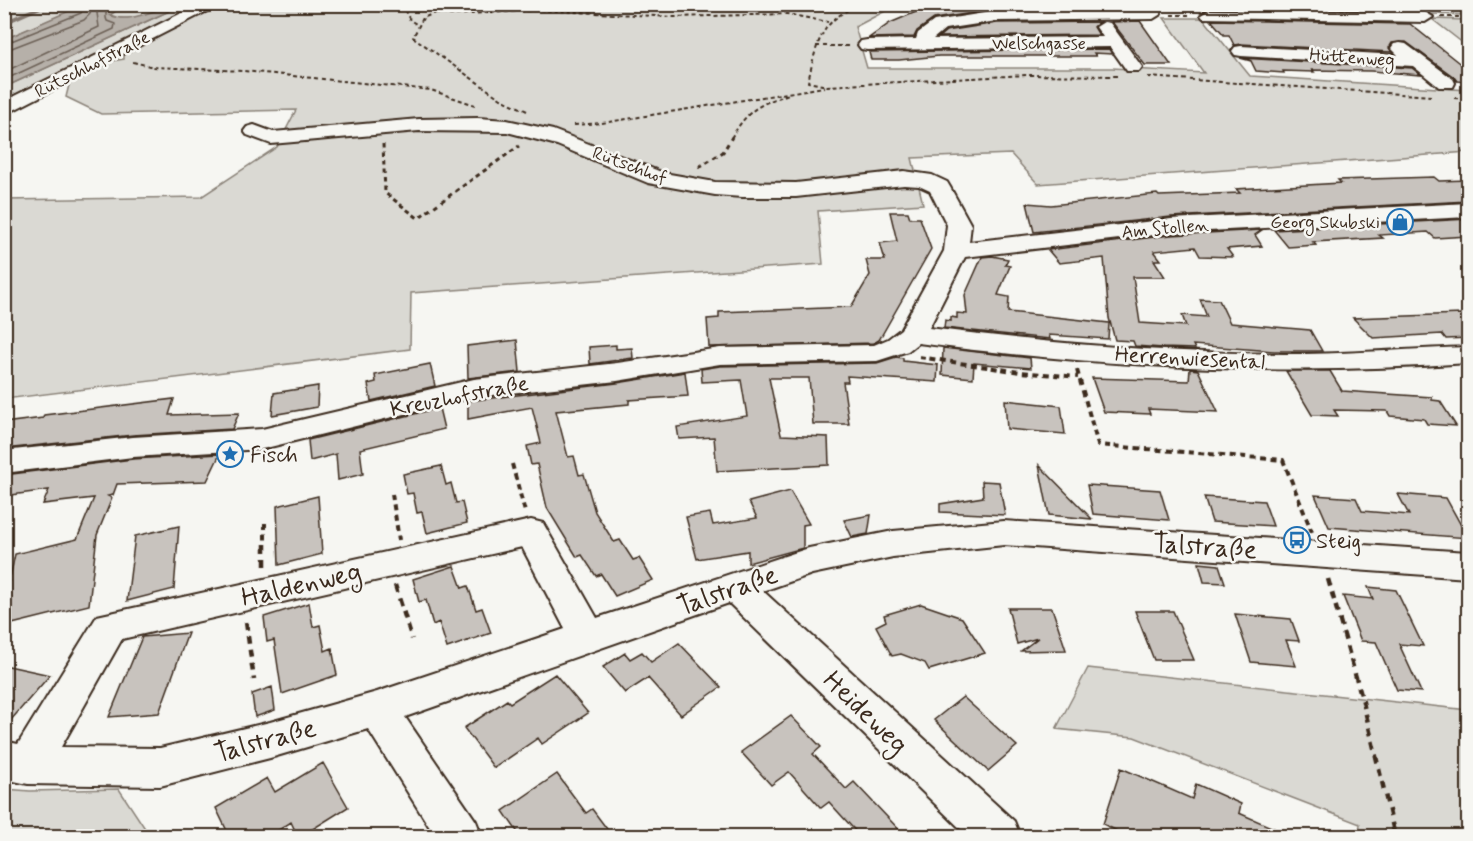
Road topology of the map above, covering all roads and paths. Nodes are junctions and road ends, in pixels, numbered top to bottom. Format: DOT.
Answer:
graph roads {
  1 [pos="213,4"];
  2 [pos="401,4"];
  3 [pos="455,4"];
  4 [pos="861,4"];
  5 [pos="1347,4"];
  6 [pos="1151,9"];
  7 [pos="435,13"];
  8 [pos="1096,14"];
  9 [pos="1209,15"];
  10 [pos="1256,15"];
  11 [pos="1361,16"];
  12 [pos="1425,17"];
  13 [pos="1468,17"];
  14 [pos="829,22"];
  15 [pos="953,22"];
  16 [pos="419,26"];
  17 [pos="1114,42"];
  18 [pos="964,43"];
  19 [pos="925,44"];
  20 [pos="867,45"];
  21 [pos="816,46"];
  22 [pos="1241,51"];
  23 [pos="1289,53"];
  24 [pos="106,57"];
  25 [pos="1416,61"];
  26 [pos="1137,72"];
  27 [pos="1117,76"];
  28 [pos="808,82"];
  29 [pos="827,86"];
  30 [pos="801,90"];
  31 [pos="1445,90"];
  32 [pos="1433,96"];
  33 [pos="1468,99"];
  34 [pos="479,107"];
  35 [pos="4,109"];
  36 [pos="534,122"];
  37 [pos="567,125"];
  38 [pos="385,128"];
  39 [pos="254,131"];
  40 [pos="693,185"];
  41 [pos="1468,210"];
  42 [pos="956,251"];
  43 [pos="912,334"];
  44 [pos="877,353"];
  45 [pos="1468,355"];
  46 [pos="4,462"];
  47 [pos="512,464"];
  48 [pos="392,494"];
  49 [pos="266,523"];
  50 [pos="531,532"];
  51 [pos="395,563"];
  52 [pos="1323,564"];
  53 [pos="1468,565"];
  54 [pos="735,587"];
  55 [pos="254,595"];
  56 [pos="588,637"];
  57 [pos="412,639"];
  58 [pos="254,681"];
  59 [pos="377,709"];
  60 [pos="16,763"];
  61 [pos="460,837"];
  62 [pos="998,837"];
  63 [pos="1395,837"];
  1 -- 24 [label="street, Rütschhofstraße"];
  2 -- 16 [label="path"];
  3 -- 7 [label="path"];
  4 -- 14 [label="path"];
  5 -- 11 [label="street, Hüttenweg"];
  6 -- 8 [label="street, Welschgasse"];
  6 -- 9 [label="path"];
  7 -- 14 [label="path"];
  7 -- 16 [label="path"];
  8 -- 15 [label="street, Welschgasse"];
  8 -- 17 [label="street, Welschgasse"];
  9 -- 10 [label="street, Hüttenweg"];
  10 -- 11 [label="street, Hüttenweg"];
  10 -- 23 [label="street, Hüttenweg"];
  11 -- 12 [label="street, Hüttenweg"];
  11 -- 25 [label="street, Hüttenweg"];
  12 -- 13 [label="path"];
  14 -- 21 [label="path"];
  15 -- 18 [label="street, Welschgasse"];
  15 -- 19 [label="street, Welschgasse"];
  16 -- 36 [label="path"];
  17 -- 18 [label="street, Welschgasse"];
  17 -- 26 [label="street, Welschgasse"];
  18 -- 19 [label="street, Welschgasse"];
  19 -- 20 [label="street, Welschgasse"];
  20 -- 21 [label="path"];
  21 -- 28 [label="path"];
  22 -- 23 [label="street, Hüttenweg"];
  23 -- 25 [label="street, Hüttenweg"];
  24 -- 34 [label="path"];
  24 -- 35 [label="street, Rütschhofstraße"];
  25 -- 31 [label="street, Hüttenweg"];
  26 -- 32 [label="path"];
  27 -- 29 [label="path"];
  28 -- 29 [label="path"];
  28 -- 30 [label="path"];
  29 -- 30 [label="path"];
  30 -- 37 [label="path"];
  30 -- 40 [label="path"];
  31 -- 33 [label="path"];
  36 -- 38 [label="street, Rütschhof"];
  36 -- 38 [label="path"];
  36 -- 40 [label="street, Rütschhof"];
  38 -- 39 [label="street, Rütschhof"];
  40 -- 42 [label="street, Rütschhof"];
  41 -- 42 [label="street, Am Stollen"];
  42 -- 43 [label="street"];
  43 -- 44 [label="street, Kreuzhofstraße"];
  43 -- 45 [label="street, Herrenwiesental"];
  44 -- 46 [label="street, Kreuzhofstraße"];
  44 -- 52 [label="path"];
  47 -- 50 [label="path"];
  48 -- 51 [label="path"];
  49 -- 55 [label="path"];
  50 -- 51 [label="street, Haldenweg"];
  50 -- 56 [label="street"];
  51 -- 55 [label="street, Haldenweg"];
  51 -- 57 [label="path"];
  52 -- 53 [label="street, Talstraße"];
  52 -- 54 [label="street, Talstraße"];
  52 -- 63 [label="path"];
  54 -- 56 [label="street, Talstraße"];
  54 -- 62 [label="street, Heideweg"];
  55 -- 58 [label="path"];
  55 -- 60 [label="street, Haldenweg"];
  56 -- 59 [label="street, Talstraße"];
  59 -- 60 [label="street, Talstraße"];
  59 -- 61 [label="street"];
}
